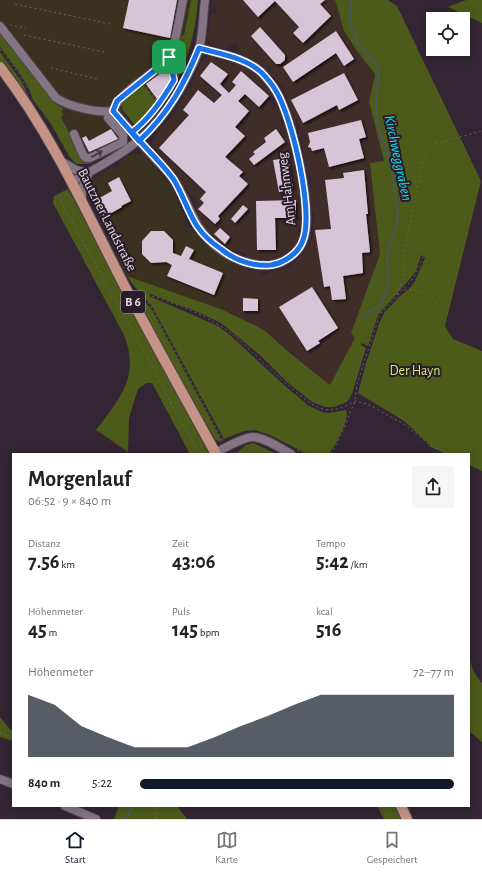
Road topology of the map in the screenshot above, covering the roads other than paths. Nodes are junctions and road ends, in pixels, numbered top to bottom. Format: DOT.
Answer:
graph roads {
  1 [pos="183,0"];
  2 [pos="205,0"];
  3 [pos="0,26"];
  4 [pos="199,48"];
  5 [pos="0,67"];
  6 [pos="110,115"];
  7 [pos="74,134"];
  8 [pos="139,141"];
  9 [pos="60,160"];
  10 [pos="89,173"];
  11 [pos="70,187"];
  12 [pos="82,202"];
  13 [pos="214,453"];
  14 [pos="217,453"];
  15 [pos="289,453"];
  16 [pos="0,779"];
  17 [pos="12,784"];
  18 [pos="67,807"];
  19 [pos="402,807"];
  20 [pos="96,819"];
  21 [pos="408,819"];
  1 -- 6 [label="street"];
  2 -- 4 [label="street"];
  3 -- 6 [label="street"];
  4 -- 8 [label="street"];
  4 -- 8 [label="street, Am Hahnweg"];
  5 -- 9 [label="main road, Bautzner Landstraße / B 6"];
  7 -- 6 [label="street, one-way"];
  6 -- 8 [label="street, Am Hahnweg"];
  8 -- 10 [label="street"];
  9 -- 10 [label="street"];
  9 -- 11 [label="main road, Bautzner Landstraße / B 6"];
  10 -- 11 [label="street"];
  10 -- 12 [label="street"];
  11 -- 12 [label="main road, Bautzner Landstraße / B 6"];
  12 -- 13 [label="main road, Bautzner Landstraße / B 6"];
  14 -- 15 [label="street"];
  16 -- 17 [label="street"];
  18 -- 20 [label="street"];
  19 -- 21 [label="main road"];
}
